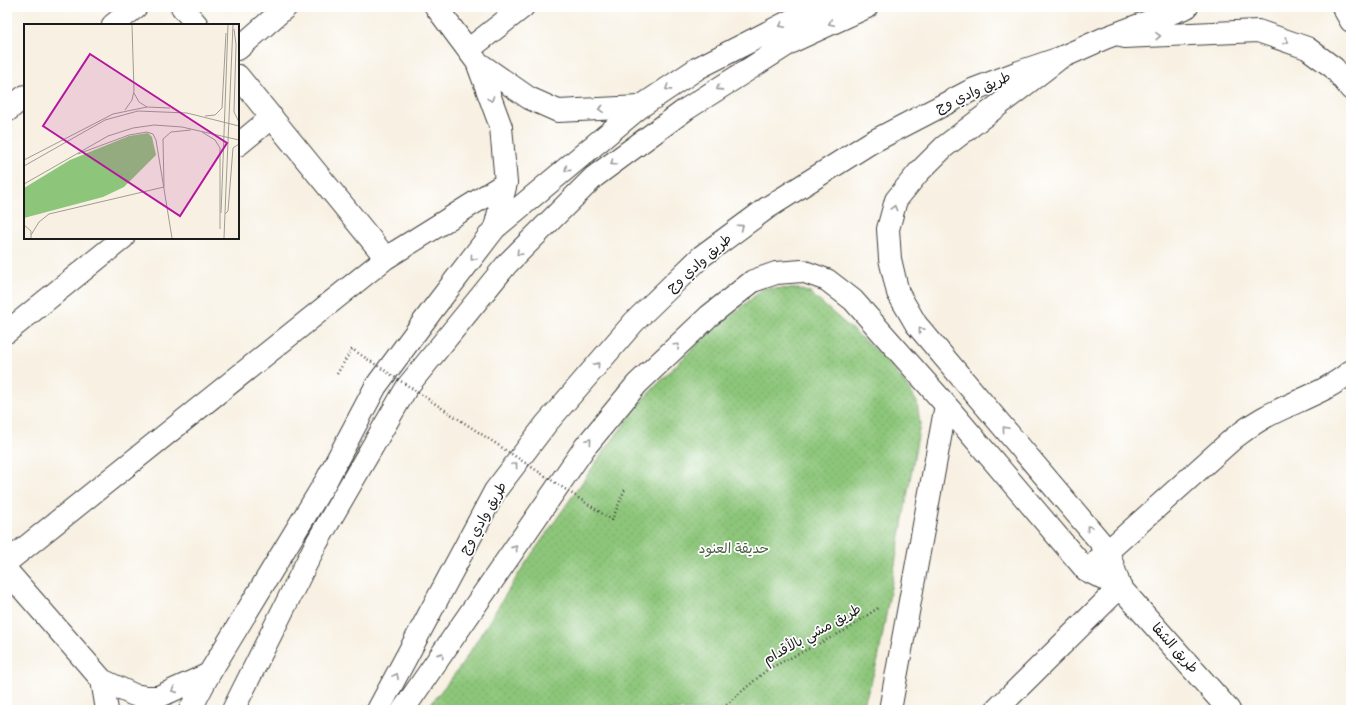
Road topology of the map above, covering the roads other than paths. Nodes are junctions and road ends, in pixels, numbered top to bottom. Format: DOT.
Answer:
graph roads {
  1 [pos="136,7"];
  2 [pos="182,7"];
  3 [pos="286,7"];
  4 [pos="436,7"];
  5 [pos="523,7"];
  6 [pos="831,7"];
  7 [pos="866,7"];
  8 [pos="1187,7"];
  9 [pos="1343,7"];
  10 [pos="1351,22"];
  11 [pos="114,24"];
  12 [pos="196,24"];
  13 [pos="1105,38"];
  14 [pos="239,48"];
  15 [pos="473,56"];
  16 [pos="1060,58"];
  17 [pos="239,77"];
  18 [pos="1351,89"];
  19 [pos="24,97"];
  20 [pos="640,106"];
  21 [pos="7,110"];
  22 [pos="272,117"];
  23 [pos="239,144"];
  24 [pos="506,183"];
  25 [pos="495,228"];
  26 [pos="122,239"];
  27 [pos="386,258"];
  28 [pos="7,332"];
  29 [pos="1351,371"];
  30 [pos="946,405"];
  31 [pos="1108,551"];
  32 [pos="7,562"];
  33 [pos="1086,570"];
  34 [pos="7,571"];
  35 [pos="1120,587"];
  36 [pos="209,674"];
  37 [pos="102,680"];
  38 [pos="107,710"];
  39 [pos="190,710"];
  40 [pos="233,710"];
  41 [pos="378,710"];
  42 [pos="403,710"];
  43 [pos="890,710"];
  44 [pos="996,710"];
  45 [pos="1229,710"];
  1 -- 11 [label="main road"];
  2 -- 12 [label="main road"];
  3 -- 14 [label="main road"];
  4 -- 15 [label="main road"];
  5 -- 15 [label="main road"];
  6 -- 20 [label="main road, one-way"];
  7 -- 40 [label="main road, one-way"];
  8 -- 13 [label="main road, طريق وادي وج"];
  9 -- 10 [label="main road"];
  13 -- 16 [label="main road, طريق وادي وج"];
  13 -- 18 [label="main road, one-way"];
  20 -- 15 [label="main road, one-way"];
  15 -- 24 [label="main road, one-way"];
  31 -- 16 [label="main road, one-way"];
  41 -- 16 [label="main road, طريق وادي وج, one-way"];
  17 -- 22 [label="main road"];
  19 -- 21 [label="main road"];
  20 -- 25 [label="main road, one-way"];
  22 -- 23 [label="main road"];
  22 -- 27 [label="main road"];
  24 -- 25 [label="main road"];
  24 -- 27 [label="main road"];
  25 -- 36 [label="main road, one-way"];
  26 -- 28 [label="main road"];
  27 -- 32 [label="main road"];
  29 -- 31 [label="main road"];
  30 -- 33 [label="main road"];
  42 -- 30 [label="main road, one-way"];
  30 -- 43 [label="main road"];
  31 -- 33 [label="main road"];
  31 -- 35 [label="main road"];
  33 -- 35 [label="main road"];
  34 -- 37 [label="main road"];
  35 -- 44 [label="main road"];
  35 -- 45 [label="main road, طريق الشفا"];
  36 -- 37 [label="main road, one-way"];
  36 -- 39 [label="main road"];
  37 -- 38 [label="main road"];
}
